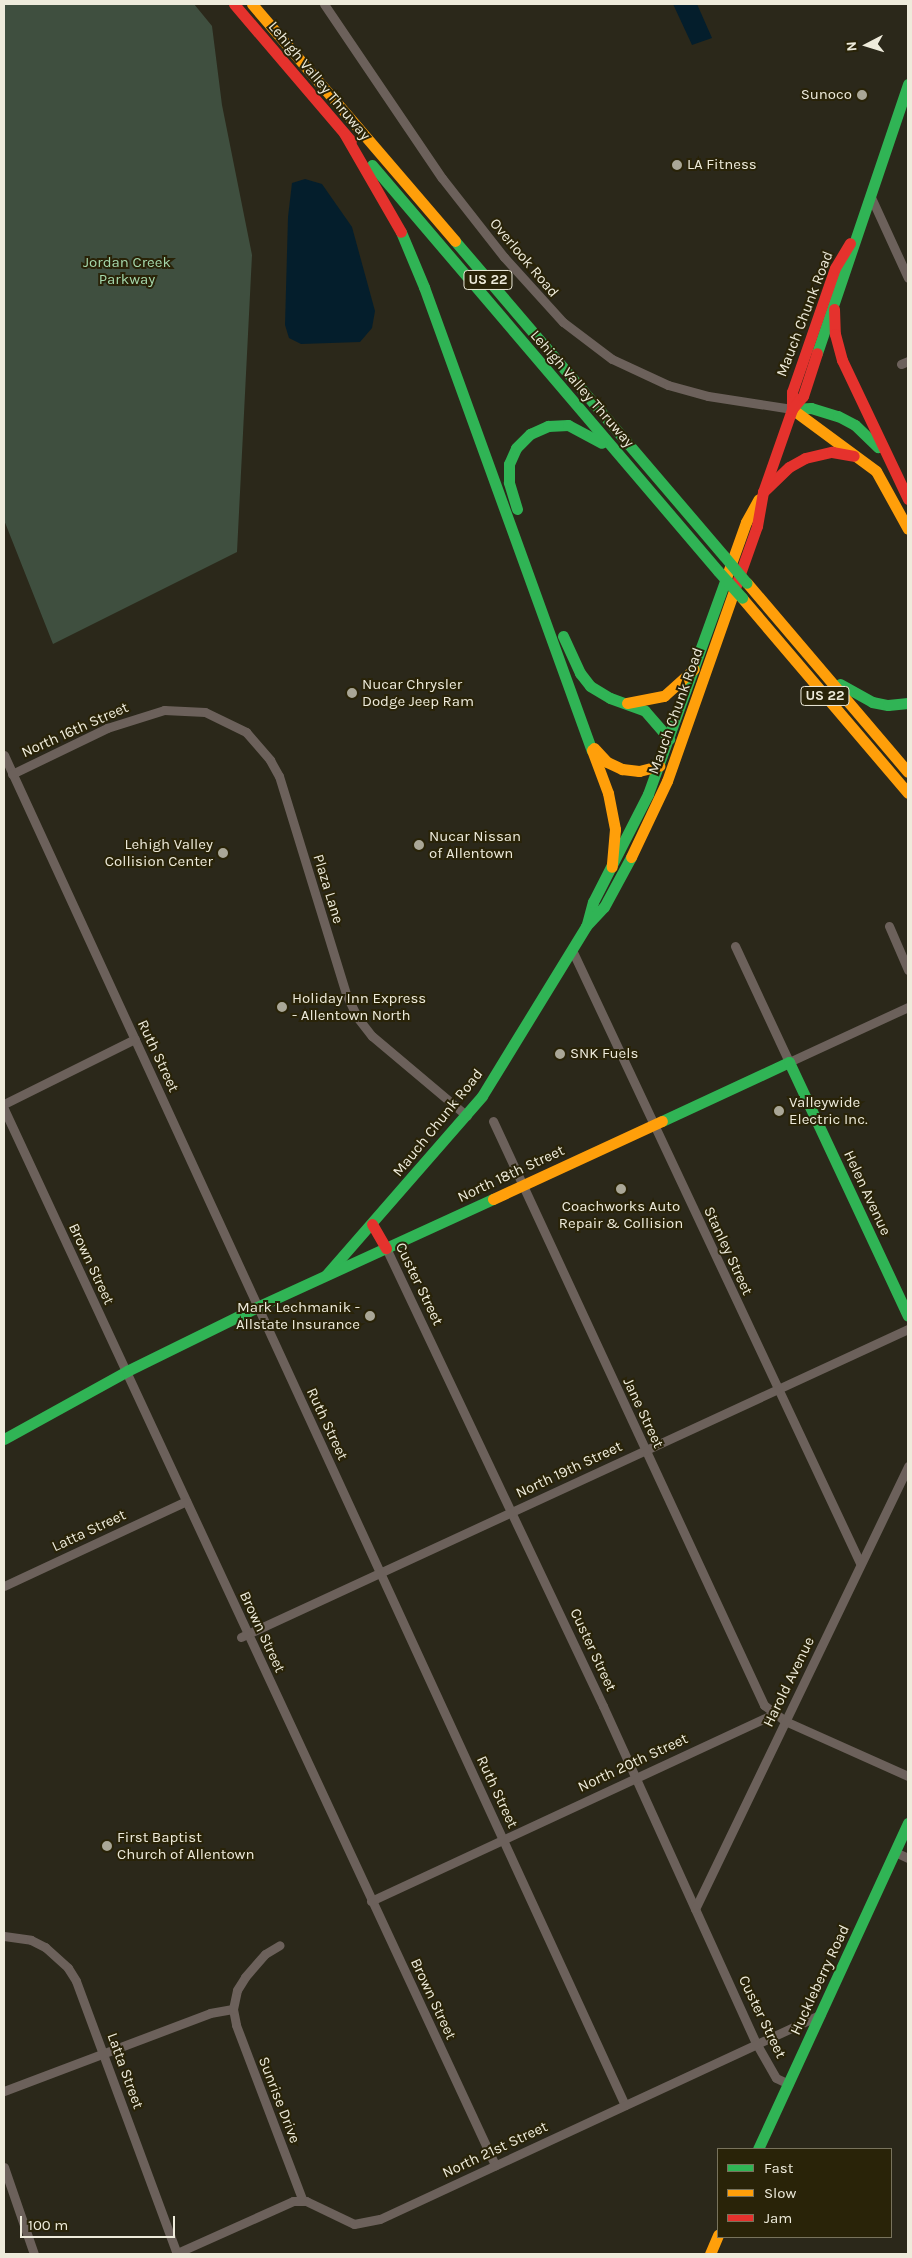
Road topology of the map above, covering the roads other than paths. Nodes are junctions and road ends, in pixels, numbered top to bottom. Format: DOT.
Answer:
graph roads {
  1 [pos="234,4"];
  2 [pos="252,4"];
  3 [pos="324,4"];
  4 [pos="908,84"];
  5 [pos="344,134"];
  6 [pos="870,195"];
  7 [pos="856,232"];
  8 [pos="908,278"];
  9 [pos="834,309"];
  10 [pos="792,409"];
  11 [pos="617,453"];
  12 [pos="864,460"];
  13 [pos="890,462"];
  14 [pos="763,492"];
  15 [pos="908,499"];
  16 [pos="908,529"];
  17 [pos="694,669"];
  18 [pos="825,675"];
  19 [pos="624,703"];
  20 [pos="908,703"];
  21 [pos="150,714"];
  22 [pos="669,739"];
  23 [pos="591,744"];
  24 [pos="4,755"];
  25 [pos="676,757"];
  26 [pos="659,766"];
  27 [pos="908,772"];
  28 [pos="12,774"];
  29 [pos="908,793"];
  30 [pos="612,867"];
  31 [pos="586,926"];
  32 [pos="889,926"];
  33 [pos="735,946"];
  34 [pos="572,950"];
  35 [pos="908,970"];
  36 [pos="908,1007"];
  37 [pos="135,1039"];
  38 [pos="789,1062"];
  39 [pos="4,1104"];
  40 [pos="4,1109"];
  41 [pos="467,1116"];
  42 [pos="493,1122"];
  43 [pos="654,1124"];
  44 [pos="522,1185"];
  45 [pos="372,1224"];
  46 [pos="386,1248"];
  47 [pos="326,1275"];
  48 [pos="257,1308"];
  49 [pos="908,1316"];
  50 [pos="908,1329"];
  51 [pos="126,1372"];
  52 [pos="778,1388"];
  53 [pos="4,1439"];
  54 [pos="645,1450"];
  55 [pos="908,1466"];
  56 [pos="186,1501"];
  57 [pos="511,1512"];
  58 [pos="860,1563"];
  59 [pos="381,1572"];
  60 [pos="4,1586"];
  61 [pos="245,1635"];
  62 [pos="773,1714"];
  63 [pos="785,1720"];
  64 [pos="908,1776"];
  65 [pos="636,1778"];
  66 [pos="908,1823"];
  67 [pos="504,1839"];
  68 [pos="895,1852"];
  69 [pos="908,1858"];
  70 [pos="371,1901"];
  71 [pos="695,1909"];
  72 [pos="4,1936"];
  73 [pos="280,1944"];
  74 [pos="233,2009"];
  75 [pos="822,2014"];
  76 [pos="756,2043"];
  77 [pos="104,2054"];
  78 [pos="789,2084"];
  79 [pos="4,2091"];
  80 [pos="624,2105"];
  81 [pos="758,2148"];
  82 [pos="495,2165"];
  83 [pos="4,2167"];
  84 [pos="303,2201"];
  85 [pos="717,2238"];
  86 [pos="34,2254"];
  87 [pos="177,2254"];
  88 [pos="710,2254"];
  1 -- 5 [label="main road, Lehigh Valley Thruway / US 22"];
  2 -- 18 [label="main road, Lehigh Valley Thruway / US 22, bridge"];
  3 -- 10 [label="street, Overlook Road"];
  4 -- 6 [label="main road, Mauch Chunk Road"];
  5 -- 11 [label="main road, Lehigh Valley Thruway / US 22"];
  5 -- 23 [label="main road"];
  6 -- 7 [label="main road, Mauch Chunk Road"];
  6 -- 8 [label="street"];
  7 -- 9 [label="main road, Mauch Chunk Road"];
  7 -- 10 [label="main road, Mauch Chunk Road"];
  9 -- 10 [label="main road, Mauch Chunk Road"];
  9 -- 13 [label="main road"];
  10 -- 12 [label="main road"];
  10 -- 13 [label="main road"];
  10 -- 14 [label="main road, Mauch Chunk Road"];
  11 -- 19 [label="main road"];
  11 -- 29 [label="main road, Lehigh Valley Thruway / US 22, bridge"];
  12 -- 14 [label="main road"];
  12 -- 16 [label="main road"];
  13 -- 15 [label="main road"];
  14 -- 17 [label="main road, Mauch Chunk Road"];
  14 -- 25 [label="main road, Mauch Chunk Road"];
  17 -- 19 [label="main road"];
  17 -- 22 [label="main road, Mauch Chunk Road"];
  18 -- 20 [label="main road"];
  18 -- 27 [label="main road, Lehigh Valley Thruway / US 22"];
  19 -- 22 [label="main road"];
  21 -- 28 [label="street, North 16th Street"];
  21 -- 41 [label="street, Plaza Lane"];
  22 -- 25 [label="main road"];
  22 -- 26 [label="main road, Mauch Chunk Road"];
  23 -- 26 [label="main road"];
  23 -- 30 [label="main road"];
  24 -- 28 [label="street, Ruth Street"];
  25 -- 26 [label="main road"];
  25 -- 31 [label="main road, Mauch Chunk Road"];
  26 -- 30 [label="main road, Mauch Chunk Road"];
  28 -- 37 [label="street, Ruth Street"];
  30 -- 31 [label="main road, Mauch Chunk Road"];
  31 -- 34 [label="main road, Mauch Chunk Road"];
  32 -- 35 [label="street"];
  33 -- 38 [label="street, Helen Avenue"];
  34 -- 41 [label="main road, Mauch Chunk Road"];
  34 -- 43 [label="street, Stanley Street"];
  36 -- 38 [label="street, North 18th Street"];
  37 -- 39 [label="street"];
  37 -- 48 [label="street, Ruth Street"];
  38 -- 43 [label="main road, North 18th Street"];
  38 -- 49 [label="main road, Helen Avenue"];
  40 -- 51 [label="street, Brown Street"];
  41 -- 45 [label="main road, Mauch Chunk Road"];
  42 -- 44 [label="street, Jane Street"];
  43 -- 44 [label="main road, North 18th Street"];
  43 -- 52 [label="street, Stanley Street"];
  44 -- 46 [label="main road, North 18th Street"];
  44 -- 54 [label="street, Jane Street"];
  45 -- 46 [label="main road, Custer Street"];
  45 -- 47 [label="main road, Mauch Chunk Road"];
  46 -- 47 [label="main road, North 18th Street"];
  46 -- 57 [label="street, Custer Street"];
  47 -- 48 [label="main road, North 18th Street"];
  48 -- 51 [label="main road, North 18th Street"];
  48 -- 59 [label="street, Ruth Street"];
  50 -- 52 [label="street, North 19th Street"];
  51 -- 53 [label="main road"];
  51 -- 56 [label="street, Brown Street"];
  52 -- 54 [label="street, North 19th Street"];
  52 -- 58 [label="street, Stanley Street"];
  54 -- 57 [label="street, North 19th Street"];
  54 -- 62 [label="street, Jane Street"];
  55 -- 58 [label="street, Harold Avenue"];
  56 -- 60 [label="street, Latta Street"];
  56 -- 61 [label="street, Brown Street"];
  57 -- 59 [label="street, North 19th Street"];
  57 -- 65 [label="street, Custer Street"];
  58 -- 63 [label="street, Harold Avenue"];
  59 -- 61 [label="street, North 19th Street"];
  59 -- 67 [label="street, Ruth Street"];
  61 -- 70 [label="street, Brown Street"];
  62 -- 63 [label="street"];
  62 -- 65 [label="street, North 20th Street"];
  63 -- 64 [label="street"];
  63 -- 71 [label="street, Harold Avenue"];
  65 -- 67 [label="street, North 20th Street"];
  65 -- 71 [label="street, Custer Street"];
  66 -- 68 [label="main road, Huckleberry Road"];
  67 -- 70 [label="street, North 20th Street"];
  67 -- 80 [label="street, Ruth Street"];
  68 -- 69 [label="street"];
  68 -- 75 [label="main road, Huckleberry Road"];
  70 -- 82 [label="street, Brown Street"];
  71 -- 76 [label="street, Custer Street"];
  72 -- 77 [label="street, Latta Street"];
  73 -- 74 [label="street"];
  74 -- 77 [label="street"];
  74 -- 84 [label="street, Sunrise Drive"];
  75 -- 76 [label="street, North 21st Street"];
  75 -- 78 [label="main road, Huckleberry Road"];
  76 -- 78 [label="street, Custer Street"];
  76 -- 80 [label="street, North 21st Street"];
  77 -- 79 [label="street"];
  77 -- 87 [label="street, Latta Street"];
  78 -- 81 [label="main road, Huckleberry Road"];
  80 -- 82 [label="street, North 21st Street"];
  82 -- 84 [label="street, North 21st Street"];
  83 -- 86 [label="street"];
  84 -- 87 [label="street"];
  85 -- 88 [label="main road"];
}
